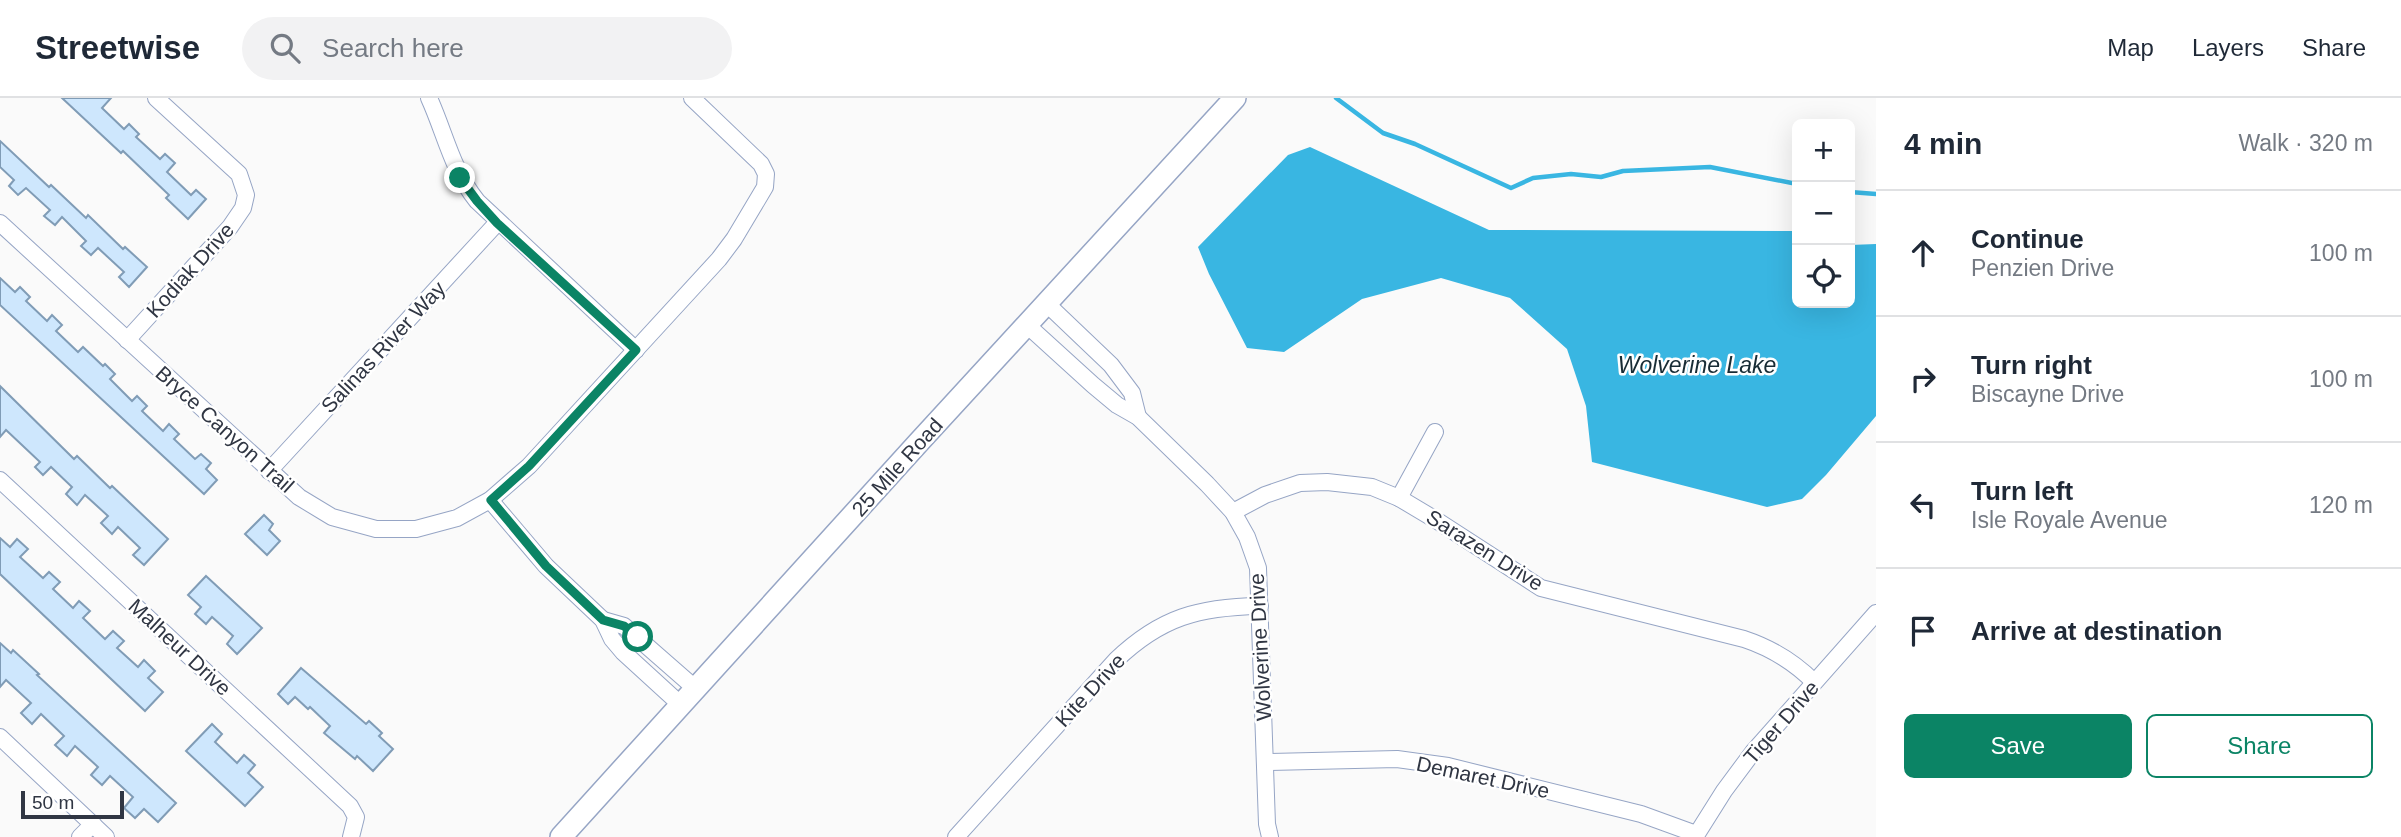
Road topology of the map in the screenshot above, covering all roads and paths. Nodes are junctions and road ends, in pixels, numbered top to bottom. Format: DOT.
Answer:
graph roads {
  1 [pos="156,98"];
  2 [pos="429,98"];
  3 [pos="692,98"];
  4 [pos="1236,98"];
  5 [pos="0,223"];
  6 [pos="497,223"];
  7 [pos="1047,304"];
  8 [pos="1027,326"];
  9 [pos="127,340"];
  10 [pos="636,350"];
  11 [pos="1111,365"];
  12 [pos="1093,385"];
  13 [pos="1138,417"];
  14 [pos="1435,432"];
  15 [pos="270,471"];
  16 [pos="0,480"];
  17 [pos="1399,498"];
  18 [pos="491,500"];
  19 [pos="1233,512"];
  20 [pos="1260,606"];
  21 [pos="603,620"];
  22 [pos="1873,622"];
  23 [pos="1814,682"];
  24 [pos="696,689"];
  25 [pos="681,705"];
  26 [pos="0,737"];
  27 [pos="1265,762"];
  28 [pos="93,824"];
  29 [pos="1695,836"];
  30 [pos="80,837"];
  31 [pos="106,837"];
  32 [pos="351,837"];
  33 [pos="561,837"];
  34 [pos="956,837"];
  35 [pos="1270,837"];
  1 -- 9 [label="street, Kodiak Drive"];
  2 -- 6 [label="street"];
  3 -- 10 [label="street, Bryce Canyon Trail"];
  4 -- 7 [label="street, 25 Mile Road"];
  5 -- 9 [label="street, Bryce Canyon Trail"];
  6 -- 10 [label="street"];
  6 -- 15 [label="street, Salinas River Way"];
  7 -- 8 [label="street, 25 Mile Road"];
  7 -- 11 [label="street, Wolverine Drive"];
  8 -- 12 [label="street, Wolverine Drive"];
  8 -- 24 [label="street, 25 Mile Road"];
  9 -- 15 [label="street, Bryce Canyon Trail"];
  10 -- 18 [label="street, Bryce Canyon Trail"];
  11 -- 12 [label="street"];
  11 -- 13 [label="street, Wolverine Drive"];
  12 -- 13 [label="street, Wolverine Drive"];
  13 -- 19 [label="street, Wolverine Drive"];
  14 -- 17 [label="street"];
  15 -- 18 [label="street, Bryce Canyon Trail"];
  16 -- 32 [label="street, Malheur Drive"];
  17 -- 19 [label="street, Sarazen Drive"];
  17 -- 23 [label="street, Sarazen Drive"];
  18 -- 21 [label="street"];
  19 -- 20 [label="street, Wolverine Drive"];
  20 -- 27 [label="street, Wolverine Drive"];
  20 -- 34 [label="street, Kite Drive"];
  21 -- 24 [label="street"];
  21 -- 25 [label="street"];
  22 -- 23 [label="street, Tiger Drive"];
  23 -- 29 [label="street, Tiger Drive"];
  24 -- 25 [label="street, 25 Mile Road"];
  25 -- 33 [label="street, 25 Mile Road"];
  26 -- 28 [label="street"];
  27 -- 29 [label="street, Demaret Drive"];
  27 -- 35 [label="street, Wolverine Drive"];
  28 -- 30 [label="street"];
  28 -- 31 [label="street"];
}
